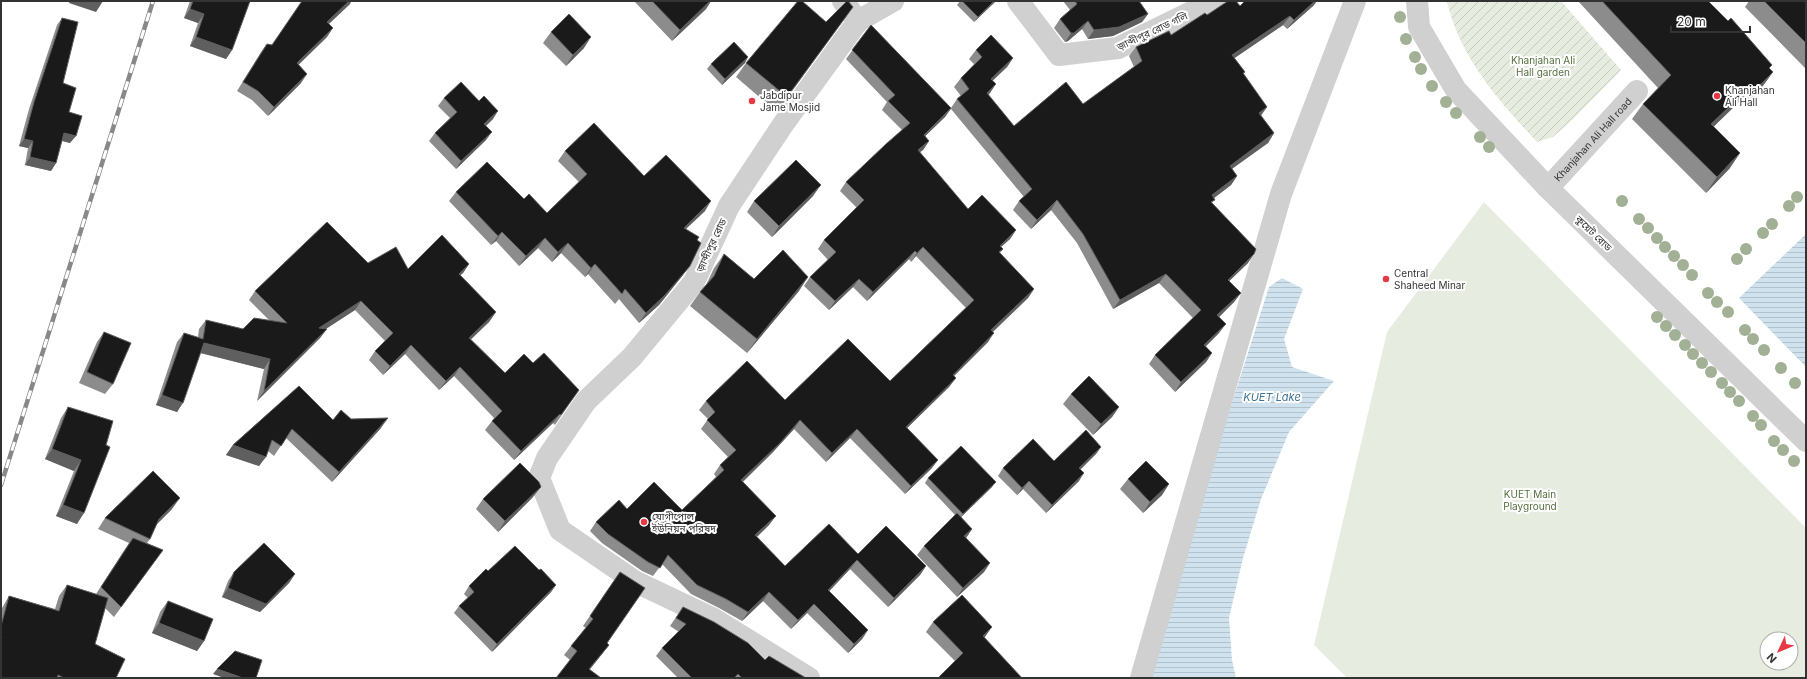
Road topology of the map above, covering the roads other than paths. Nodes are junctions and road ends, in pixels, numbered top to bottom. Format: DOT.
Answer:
graph roads {
  1 [pos="843,1"];
  2 [pos="893,1"];
  3 [pos="1018,1"];
  4 [pos="1214,1"];
  5 [pos="1355,1"];
  6 [pos="1416,1"];
  7 [pos="858,21"];
  8 [pos="1637,91"];
  9 [pos="1548,188"];
  10 [pos="1806,441"];
  11 [pos="809,678"];
  12 [pos="1141,678"];
  1 -- 7 [label="street"];
  2 -- 7 [label="street"];
  3 -- 4 [label="street, জ়াব্দীপুর রোড গলি"];
  5 -- 12 [label="street"];
  6 -- 9 [label="street, কুয়েট রোড"];
  7 -- 11 [label="street, জ়াব্দীপুর রোড"];
  8 -- 9 [label="street, Khanjahan Ali Hall road"];
  9 -- 10 [label="street, কুয়েট রোড"];
}
